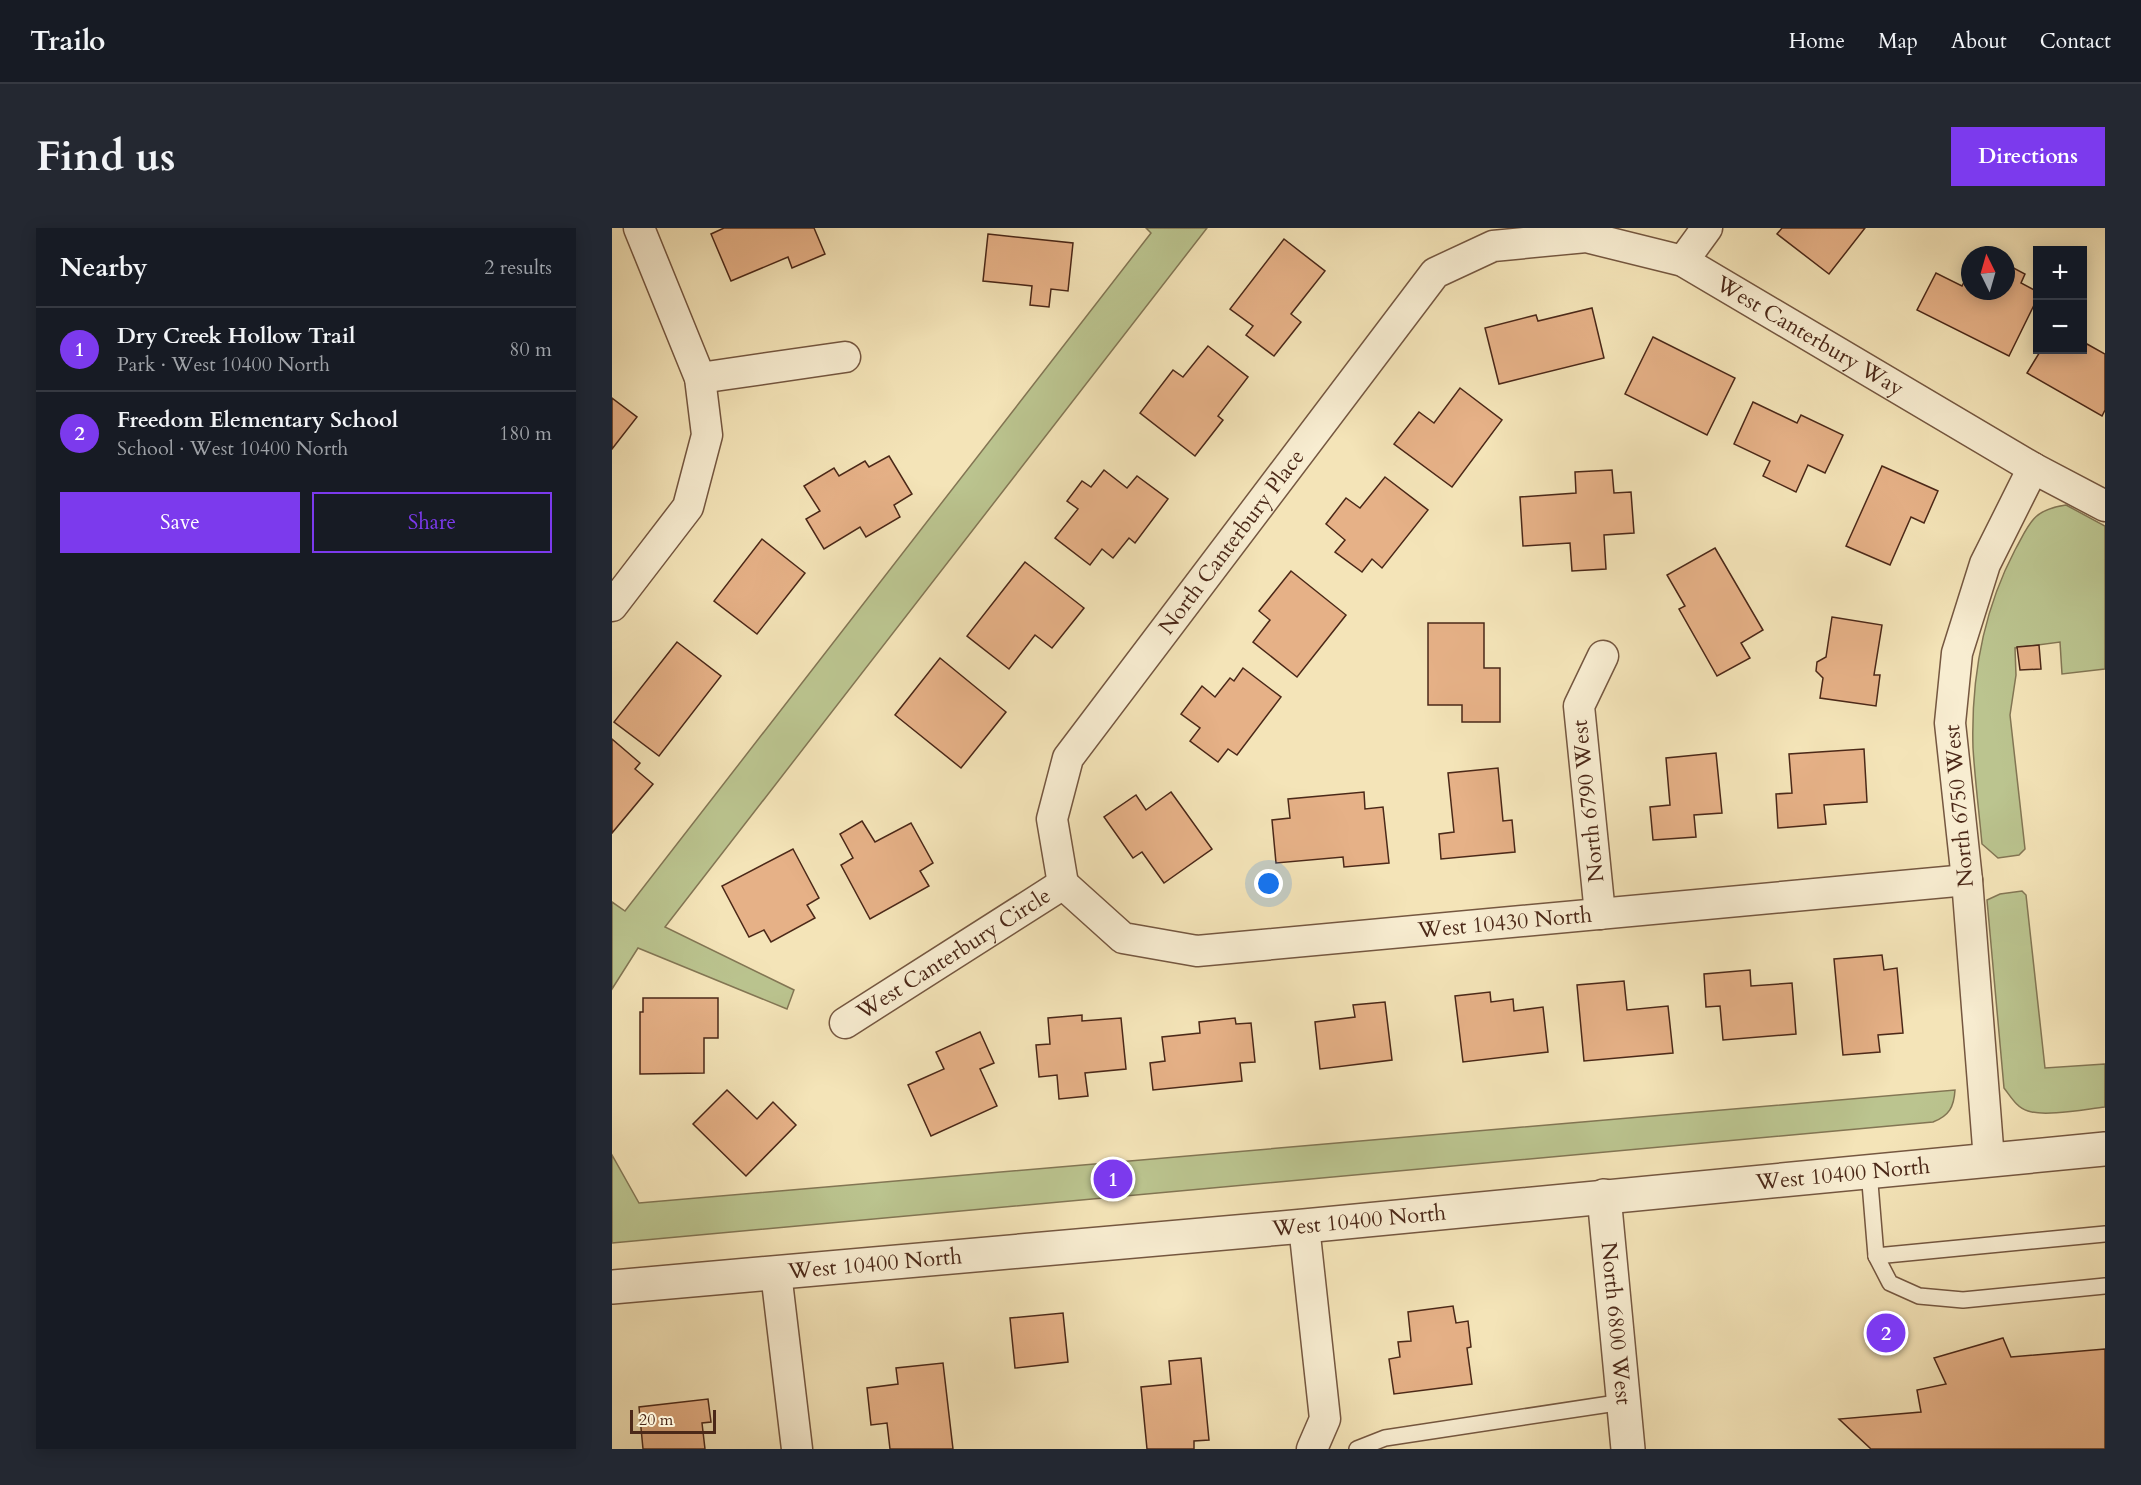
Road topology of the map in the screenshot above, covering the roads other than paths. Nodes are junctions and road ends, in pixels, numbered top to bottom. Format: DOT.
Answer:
graph roads {
  1 [pos="639,228"];
  2 [pos="1707,228"];
  3 [pos="1489,237"];
  4 [pos="1683,261"];
  5 [pos="845,357"];
  6 [pos="700,378"];
  7 [pos="2033,468"];
  8 [pos="2105,506"];
  9 [pos="612,606"];
  10 [pos="1603,656"];
  11 [pos="1967,880"];
  12 [pos="1063,884"];
  13 [pos="1600,914"];
  14 [pos="845,1023"];
  15 [pos="2105,1149"];
  16 [pos="1989,1160"];
  17 [pos="1869,1171"];
  18 [pos="1604,1196"];
  19 [pos="1304,1226"];
  20 [pos="2105,1234"];
  21 [pos="1876,1256"];
  22 [pos="776,1273"];
  23 [pos="2105,1286"];
  24 [pos="612,1287"];
  25 [pos="1623,1402"];
  26 [pos="797,1449"];
  27 [pos="1312,1449"];
  28 [pos="1357,1449"];
  29 [pos="1628,1449"];
  1 -- 6 [label="street"];
  2 -- 4 [label="street"];
  3 -- 4 [label="street, West Canterbury Way"];
  3 -- 12 [label="street, North Canterbury Place"];
  4 -- 7 [label="street, West Canterbury Way"];
  5 -- 6 [label="street"];
  6 -- 9 [label="street"];
  7 -- 8 [label="street, West Canterbury Way"];
  7 -- 11 [label="street, North 6750 West"];
  10 -- 13 [label="street, North 6790 West"];
  11 -- 13 [label="street, West 10430 North"];
  11 -- 16 [label="street, North 6750 West"];
  12 -- 13 [label="street, West 10430 North"];
  12 -- 14 [label="street, West Canterbury Circle"];
  15 -- 16 [label="street, West 10400 North"];
  16 -- 17 [label="street, West 10400 North"];
  17 -- 18 [label="street, West 10400 North"];
  17 -- 21 [label="lane"];
  18 -- 19 [label="street, West 10400 North"];
  18 -- 25 [label="street, North 6800 West"];
  19 -- 22 [label="street, West 10400 North"];
  19 -- 27 [label="street"];
  20 -- 21 [label="lane"];
  21 -- 23 [label="lane"];
  22 -- 24 [label="street, West 10400 North"];
  22 -- 26 [label="street"];
  25 -- 28 [label="lane"];
  25 -- 29 [label="street, North 6800 West"];
}
